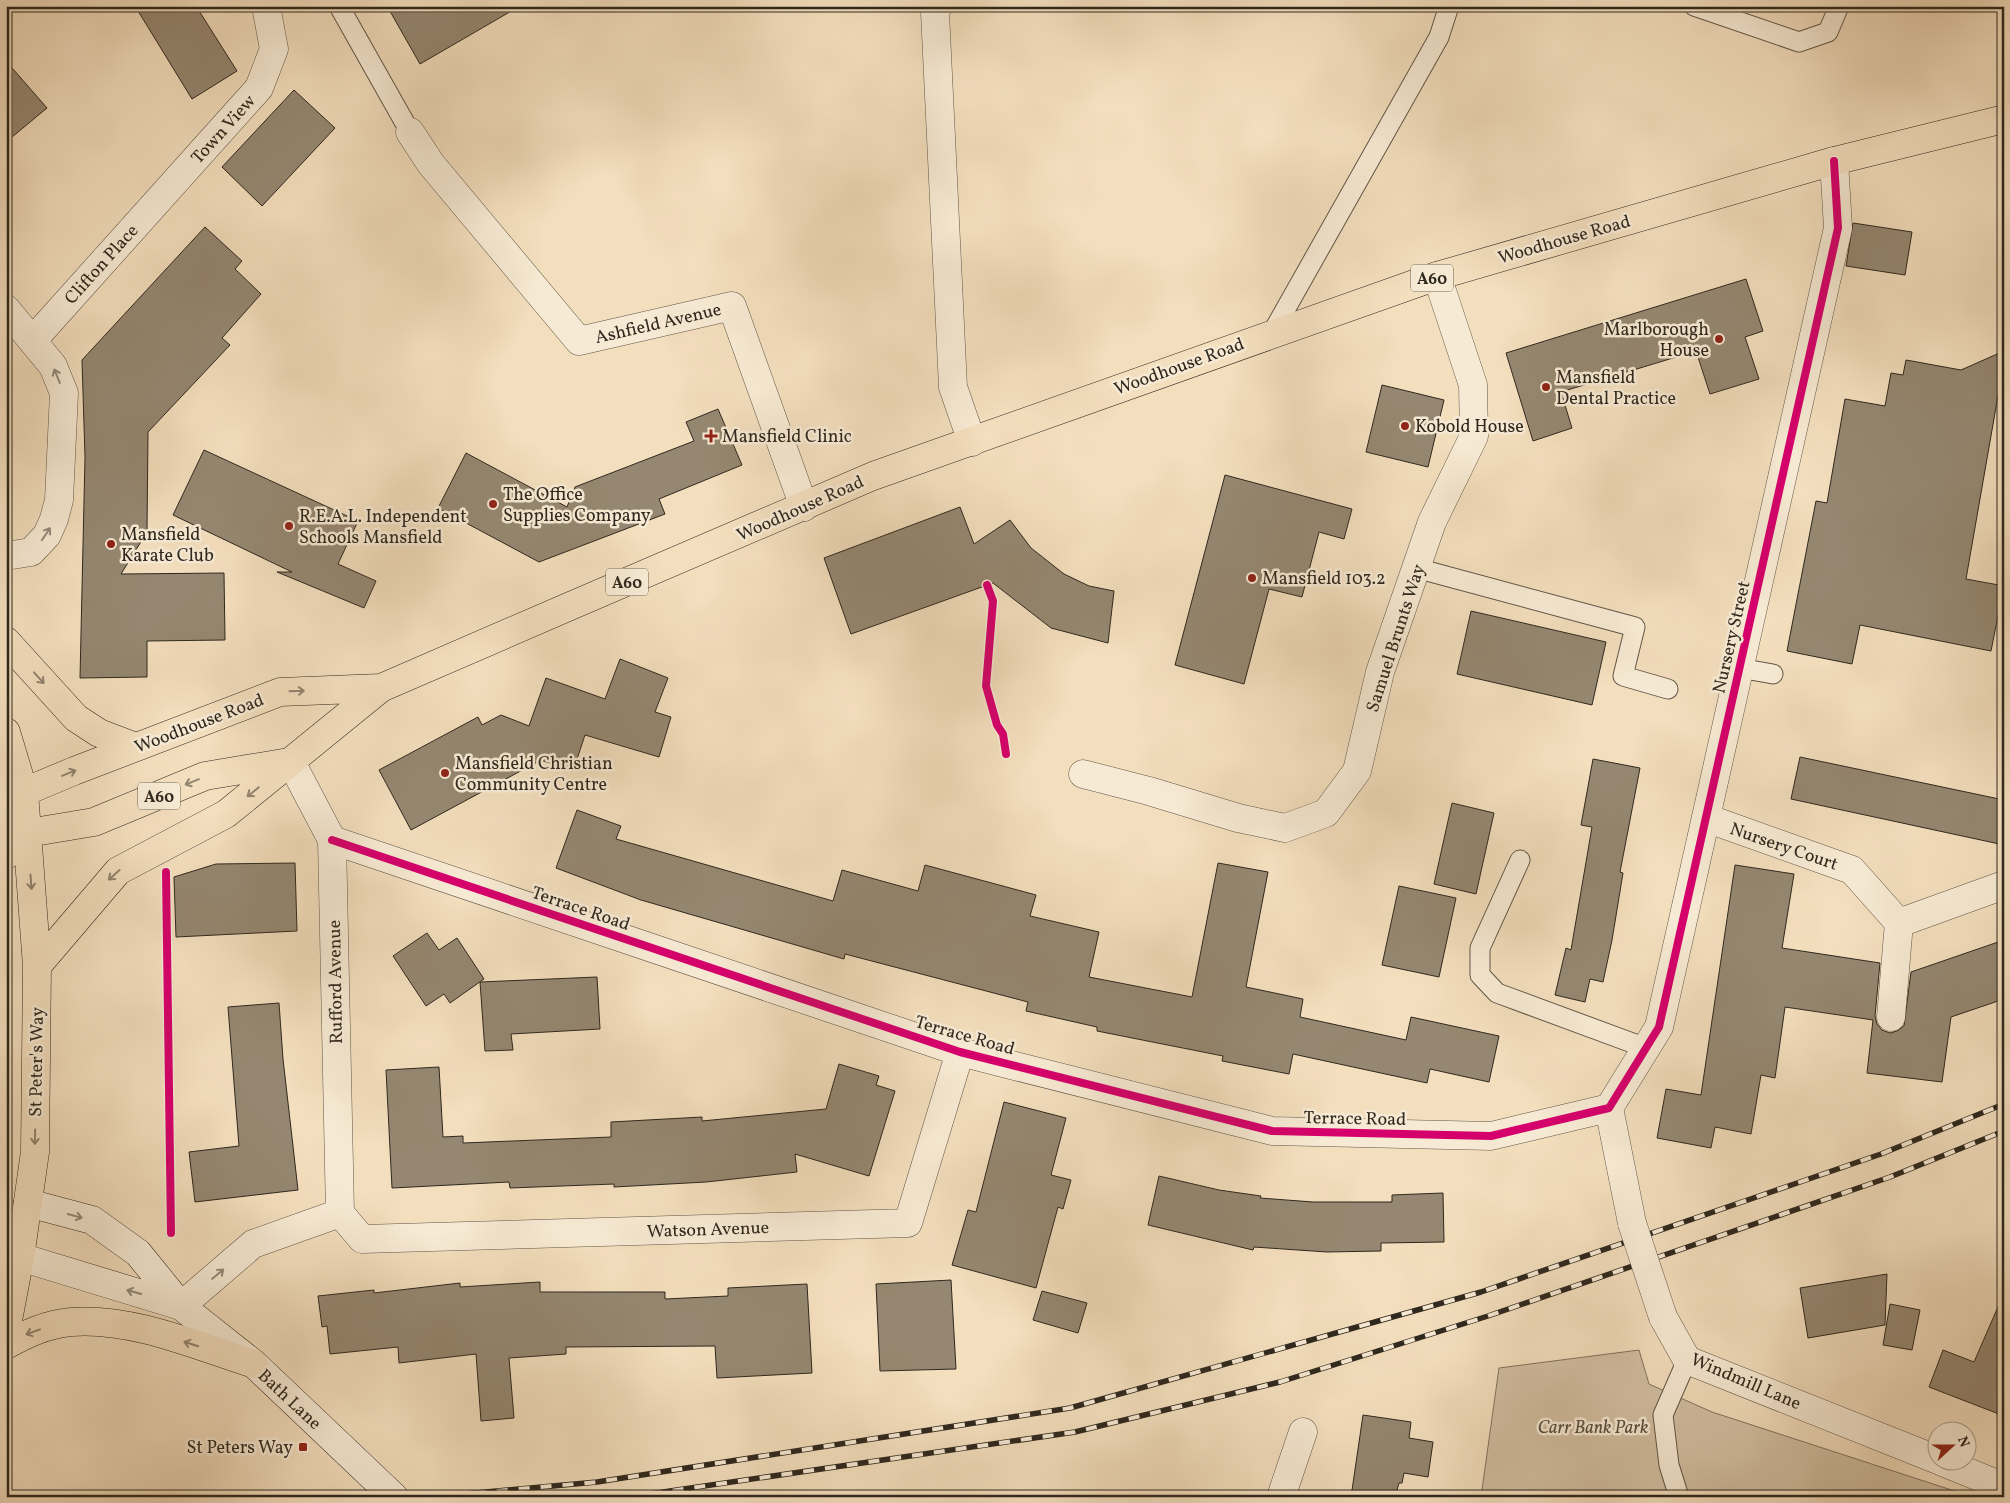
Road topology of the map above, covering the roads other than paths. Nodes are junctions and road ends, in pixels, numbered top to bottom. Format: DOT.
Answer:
graph roads {
  1 [pos="266,6"];
  2 [pos="340,6"];
  3 [pos="938,6"];
  4 [pos="1449,6"];
  5 [pos="1694,6"];
  6 [pos="1839,6"];
  7 [pos="2004,120"];
  8 [pos="410,132"];
  9 [pos="1834,161"];
  10 [pos="169,188"];
  11 [pos="1437,276"];
  12 [pos="6,309"];
  13 [pos="1272,333"];
  14 [pos="33,340"];
  15 [pos="972,442"];
  16 [pos="804,507"];
  17 [pos="6,556"];
  18 [pos="1416,568"];
  19 [pos="6,641"];
  20 [pos="1739,668"];
  21 [pos="1773,674"];
  22 [pos="381,688"];
  23 [pos="1668,688"];
  24 [pos="6,732"];
  25 [pos="136,747"];
  26 [pos="291,762"];
  27 [pos="1083,774"];
  28 [pos="15,797"];
  29 [pos="1706,818"];
  30 [pos="17,833"];
  31 [pos="332,840"];
  32 [pos="6,855"];
  33 [pos="1520,860"];
  34 [pos="2004,885"];
  35 [pos="1900,923"];
  36 [pos="37,966"];
  37 [pos="1891,1017"];
  38 [pos="1646,1048"];
  39 [pos="960,1052"];
  40 [pos="1609,1108"];
  41 [pos="17,1209"];
  42 [pos="340,1213"];
  43 [pos="13,1254"];
  44 [pos="181,1306"];
  45 [pos="6,1331"];
  46 [pos="6,1346"];
  47 [pos="1687,1360"];
  48 [pos="254,1364"];
  49 [pos="1303,1432"];
  50 [pos="1928,1456"];
  51 [pos="1962,1470"];
  52 [pos="2004,1487"];
  53 [pos="394,1497"];
  54 [pos="1281,1497"];
  55 [pos="1679,1497"];
  1 -- 10 [label="street, Town View"];
  2 -- 8 [label="lane"];
  3 -- 15 [label="street"];
  4 -- 13 [label="lane"];
  5 -- 6 [label="lane"];
  7 -- 9 [label="highway, Woodhouse Road / A60"];
  8 -- 16 [label="street, Ashfield Avenue"];
  9 -- 11 [label="highway, Woodhouse Road / A60"];
  9 -- 20 [label="street, Nursery Street"];
  10 -- 14 [label="street, Clifton Place"];
  11 -- 13 [label="highway, Woodhouse Road / A60"];
  11 -- 18 [label="street, Samuel Brunts Way"];
  12 -- 14 [label="street"];
  13 -- 15 [label="highway, Woodhouse Road / A60"];
  17 -- 14 [label="street, one-way"];
  15 -- 16 [label="highway, Woodhouse Road / A60"];
  16 -- 22 [label="highway, Woodhouse Road / A60"];
  18 -- 23 [label="lane"];
  18 -- 27 [label="street, Samuel Brunts Way"];
  19 -- 25 [label="highway, one-way"];
  20 -- 21 [label="lane"];
  20 -- 29 [label="street, Nursery Street"];
  25 -- 22 [label="highway, Woodhouse Road / A60, one-way"];
  22 -- 26 [label="highway, Woodhouse Road / A60"];
  24 -- 28 [label="highway, St Peter's Way"];
  28 -- 25 [label="highway, Woodhouse Road / A60, one-way"];
  26 -- 30 [label="highway, A60, one-way"];
  26 -- 31 [label="street, Rufford Avenue"];
  26 -- 36 [label="highway, Woodhouse Road, one-way"];
  28 -- 30 [label="highway, St Peter's Way"];
  29 -- 35 [label="street, Nursery Court"];
  29 -- 38 [label="street, Nursery Street"];
  30 -- 32 [label="highway"];
  30 -- 36 [label="highway, St Peter's Way, one-way"];
  31 -- 39 [label="street, Terrace Road"];
  31 -- 42 [label="street, Rufford Avenue"];
  33 -- 38 [label="lane"];
  34 -- 35 [label="street"];
  35 -- 37 [label="street"];
  36 -- 41 [label="highway, St Peter's Way, one-way"];
  38 -- 40 [label="street, Nursery Street"];
  39 -- 40 [label="street, Terrace Road"];
  39 -- 42 [label="street, Watson Avenue"];
  40 -- 47 [label="street, Windmill Lane, bridge"];
  41 -- 43 [label="highway, St Peter's Way"];
  41 -- 44 [label="street, Bath Lane, one-way"];
  44 -- 42 [label="street, one-way"];
  44 -- 43 [label="street, Bath Lane, one-way"];
  43 -- 45 [label="highway, St Peter's Way"];
  44 -- 48 [label="street, Bath Lane"];
  48 -- 46 [label="highway, one-way"];
  47 -- 50 [label="street, Windmill Lane"];
  47 -- 55 [label="lane"];
  48 -- 53 [label="street, Bath Lane"];
  49 -- 54 [label="street"];
  51 -- 52 [label="street, Windmill Lane"];
}
